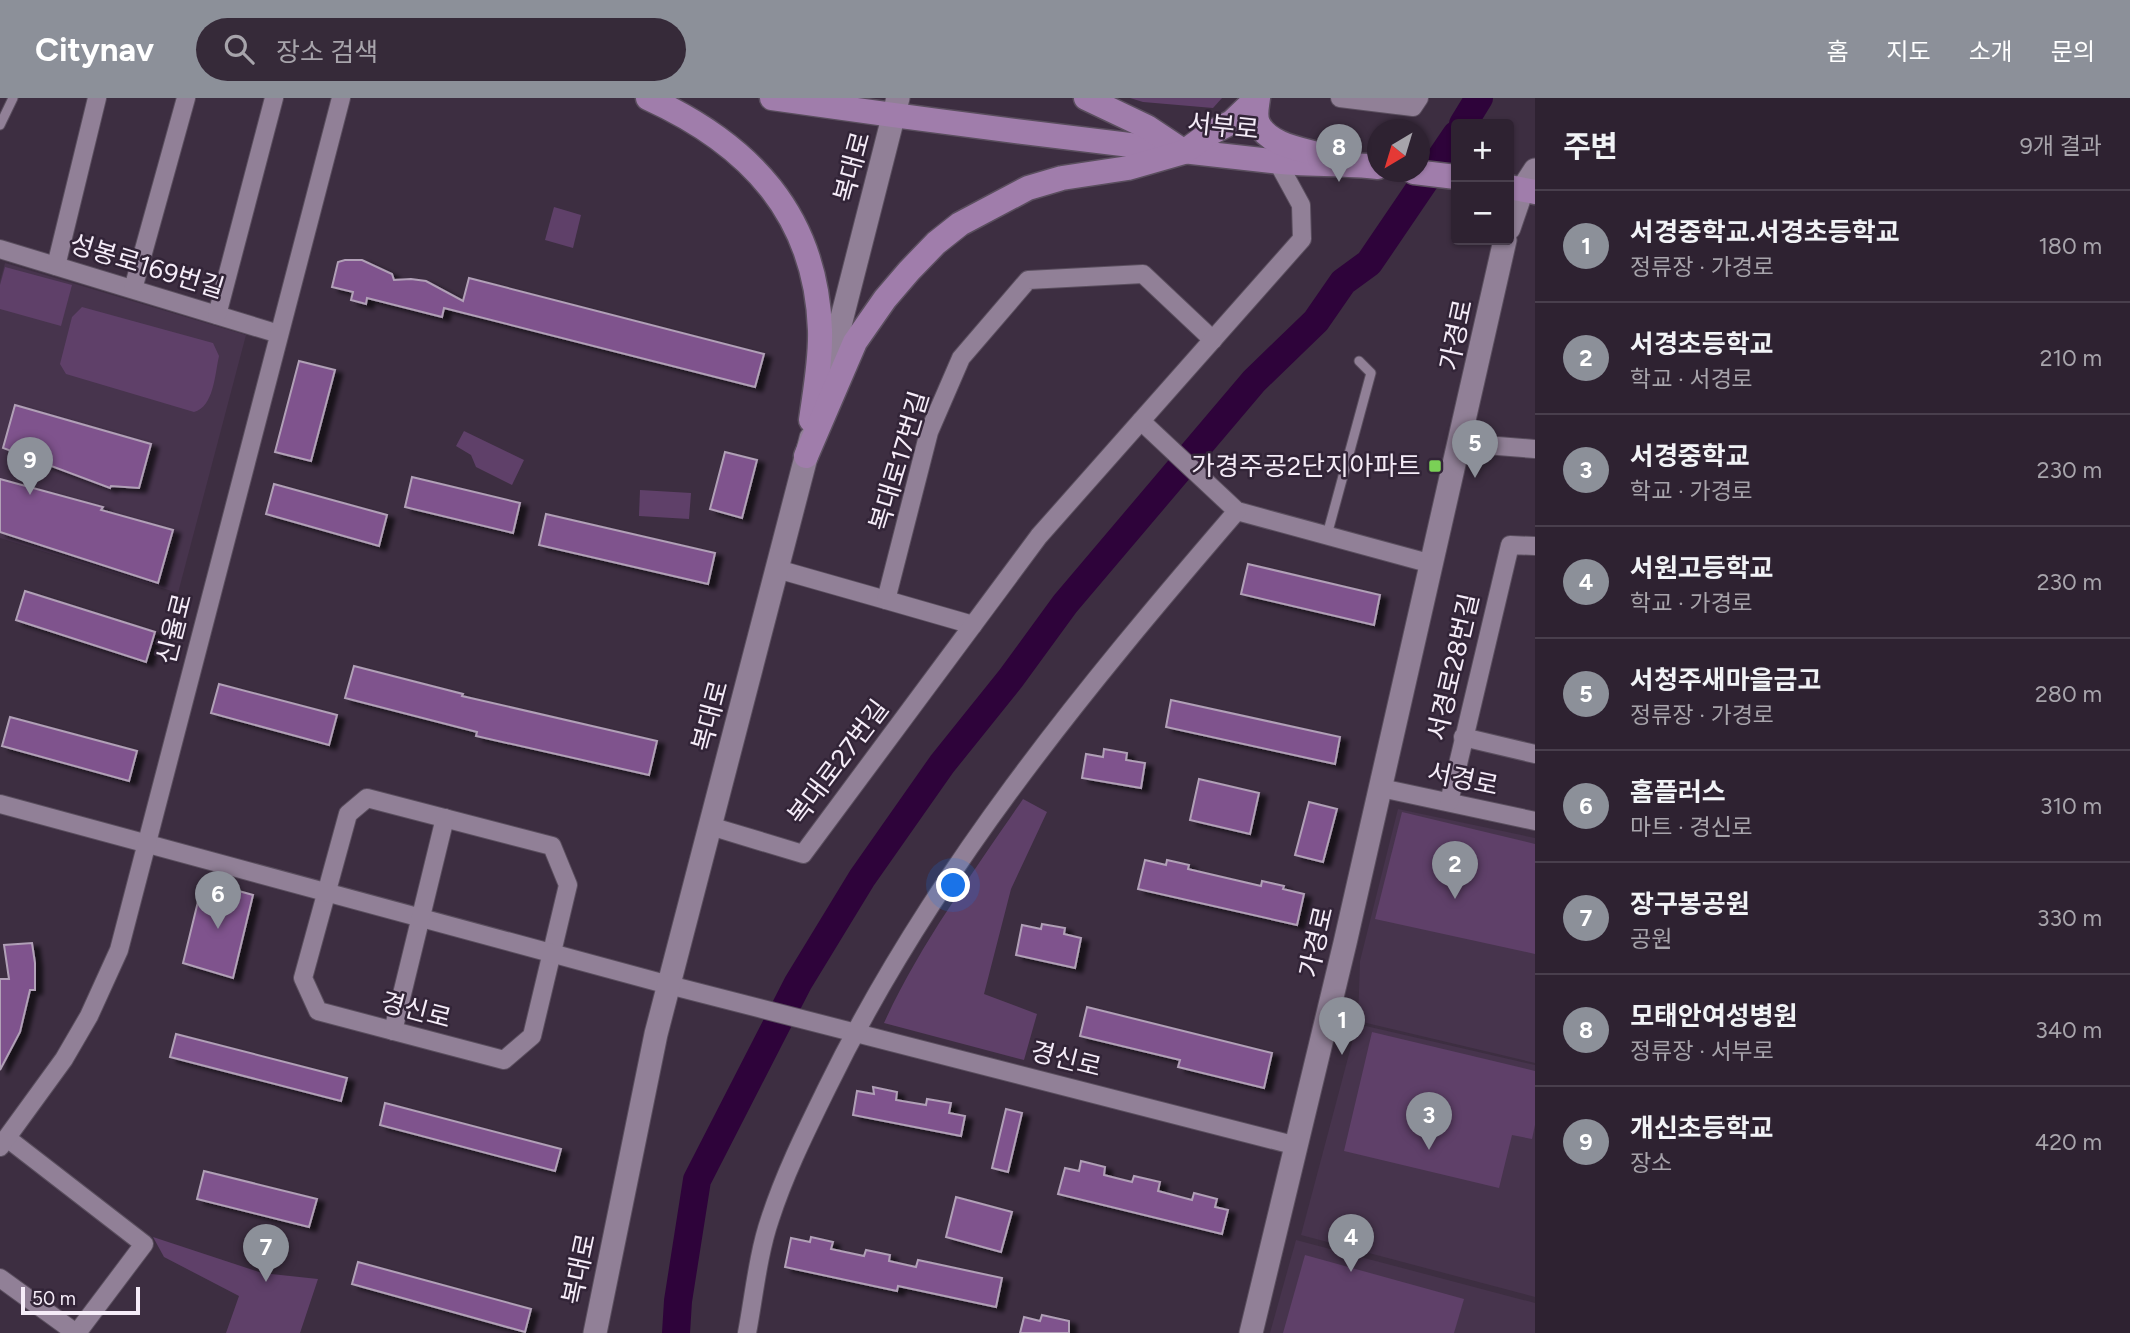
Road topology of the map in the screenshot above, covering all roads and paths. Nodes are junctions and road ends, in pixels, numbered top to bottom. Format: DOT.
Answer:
graph roads {
  1 [pos="13,98"];
  2 [pos="97,98"];
  3 [pos="186,98"];
  4 [pos="274,98"];
  5 [pos="341,98"];
  6 [pos="648,98"];
  7 [pos="772,98"];
  8 [pos="1086,98"];
  9 [pos="1258,98"];
  10 [pos="1340,98"];
  11 [pos="1419,98"];
  12 [pos="896,107"];
  13 [pos="0,125"];
  14 [pos="1184,152"];
  15 [pos="1277,162"];
  16 [pos="1367,166"];
  17 [pos="1367,166"];
  18 [pos="1430,174"];
  19 [pos="1451,176"];
  20 [pos="1525,185"];
  21 [pos="1514,215"];
  22 [pos="1505,245"];
  23 [pos="0,249"];
  24 [pos="56,266"];
  25 [pos="134,289"];
  26 [pos="217,315"];
  27 [pos="279,334"];
  28 [pos="1213,340"];
  29 [pos="1359,361"];
  30 [pos="1141,421"];
  31 [pos="1460,443"];
  32 [pos="1535,449"];
  33 [pos="806,456"];
  34 [pos="1237,511"];
  35 [pos="1327,535"];
  36 [pos="1535,546"];
  37 [pos="1432,564"];
  38 [pos="777,569"];
  39 [pos="886,600"];
  40 [pos="973,625"];
  41 [pos="1463,737"];
  42 [pos="1535,754"];
  43 [pos="1381,788"];
  44 [pos="1449,802"];
  45 [pos="0,804"];
  46 [pos="445,818"];
  47 [pos="1535,821"];
  48 [pos="710,826"];
  49 [pos="147,843"];
  50 [pos="327,892"];
  51 [pos="421,917"];
  52 [pos="552,953"];
  53 [pos="669,985"];
  54 [pos="393,1031"];
  55 [pos="853,1032"];
  56 [pos="3,1142"];
  57 [pos="1297,1146"];
  58 [pos="0,1278"];
  59 [pos="76,1333"];
  60 [pos="595,1333"];
  61 [pos="747,1333"];
  62 [pos="1251,1333"];
  1 -- 13 [label="lane"];
  2 -- 24 [label="street"];
  3 -- 25 [label="street"];
  4 -- 26 [label="street"];
  5 -- 27 [label="street, 신율로"];
  6 -- 33 [label="main road"];
  7 -- 12 [label="main road, 서부로"];
  8 -- 14 [label="main road"];
  9 -- 14 [label="main road"];
  9 -- 16 [label="main road"];
  10 -- 11 [label="street"];
  12 -- 14 [label="main road, 서부로"];
  12 -- 33 [label="street, 복대로"];
  14 -- 15 [label="main road, 서부로"];
  14 -- 33 [label="main road"];
  15 -- 17 [label="main road, 서부로"];
  15 -- 28 [label="street"];
  18 -- 19 [label="main road"];
  20 -- 21 [label="street"];
  22 -- 31 [label="street, 가경로"];
  23 -- 24 [label="street, 성봉로169번길"];
  24 -- 25 [label="street, 성봉로169번길"];
  25 -- 26 [label="street, 성봉로169번길"];
  26 -- 27 [label="street, 성봉로169번길"];
  27 -- 49 [label="street, 신율로"];
  28 -- 30 [label="street"];
  28 -- 39 [label="street, 복대로17번길"];
  29 -- 35 [label="lane"];
  30 -- 34 [label="street"];
  30 -- 40 [label="street"];
  31 -- 32 [label="street"];
  31 -- 37 [label="street, 가경로"];
  33 -- 38 [label="street, 복대로"];
  34 -- 35 [label="street"];
  34 -- 55 [label="street"];
  35 -- 37 [label="street"];
  36 -- 41 [label="street, 서경로28번길"];
  37 -- 43 [label="street, 가경로"];
  38 -- 39 [label="street"];
  38 -- 48 [label="street, 복대로"];
  39 -- 40 [label="street"];
  40 -- 48 [label="street, 복대로27번길"];
  41 -- 42 [label="street"];
  41 -- 44 [label="street, 서경로28번길"];
  43 -- 44 [label="street, 서경로"];
  43 -- 57 [label="street, 가경로"];
  44 -- 47 [label="street, 서경로"];
  45 -- 49 [label="street"];
  46 -- 50 [label="street, 경신로"];
  46 -- 51 [label="street"];
  46 -- 52 [label="street, 경신로"];
  48 -- 53 [label="street, 복대로"];
  49 -- 50 [label="street"];
  49 -- 56 [label="street, 신율로"];
  50 -- 51 [label="street"];
  50 -- 54 [label="street, 경신로"];
  51 -- 52 [label="street"];
  51 -- 54 [label="street"];
  52 -- 53 [label="street"];
  52 -- 54 [label="street, 경신로"];
  53 -- 55 [label="street, 경신로"];
  53 -- 60 [label="street, 복대로"];
  55 -- 57 [label="street, 경신로"];
  55 -- 61 [label="street"];
  56 -- 59 [label="street"];
  57 -- 62 [label="street, 가경로"];
  58 -- 59 [label="street"];
}
